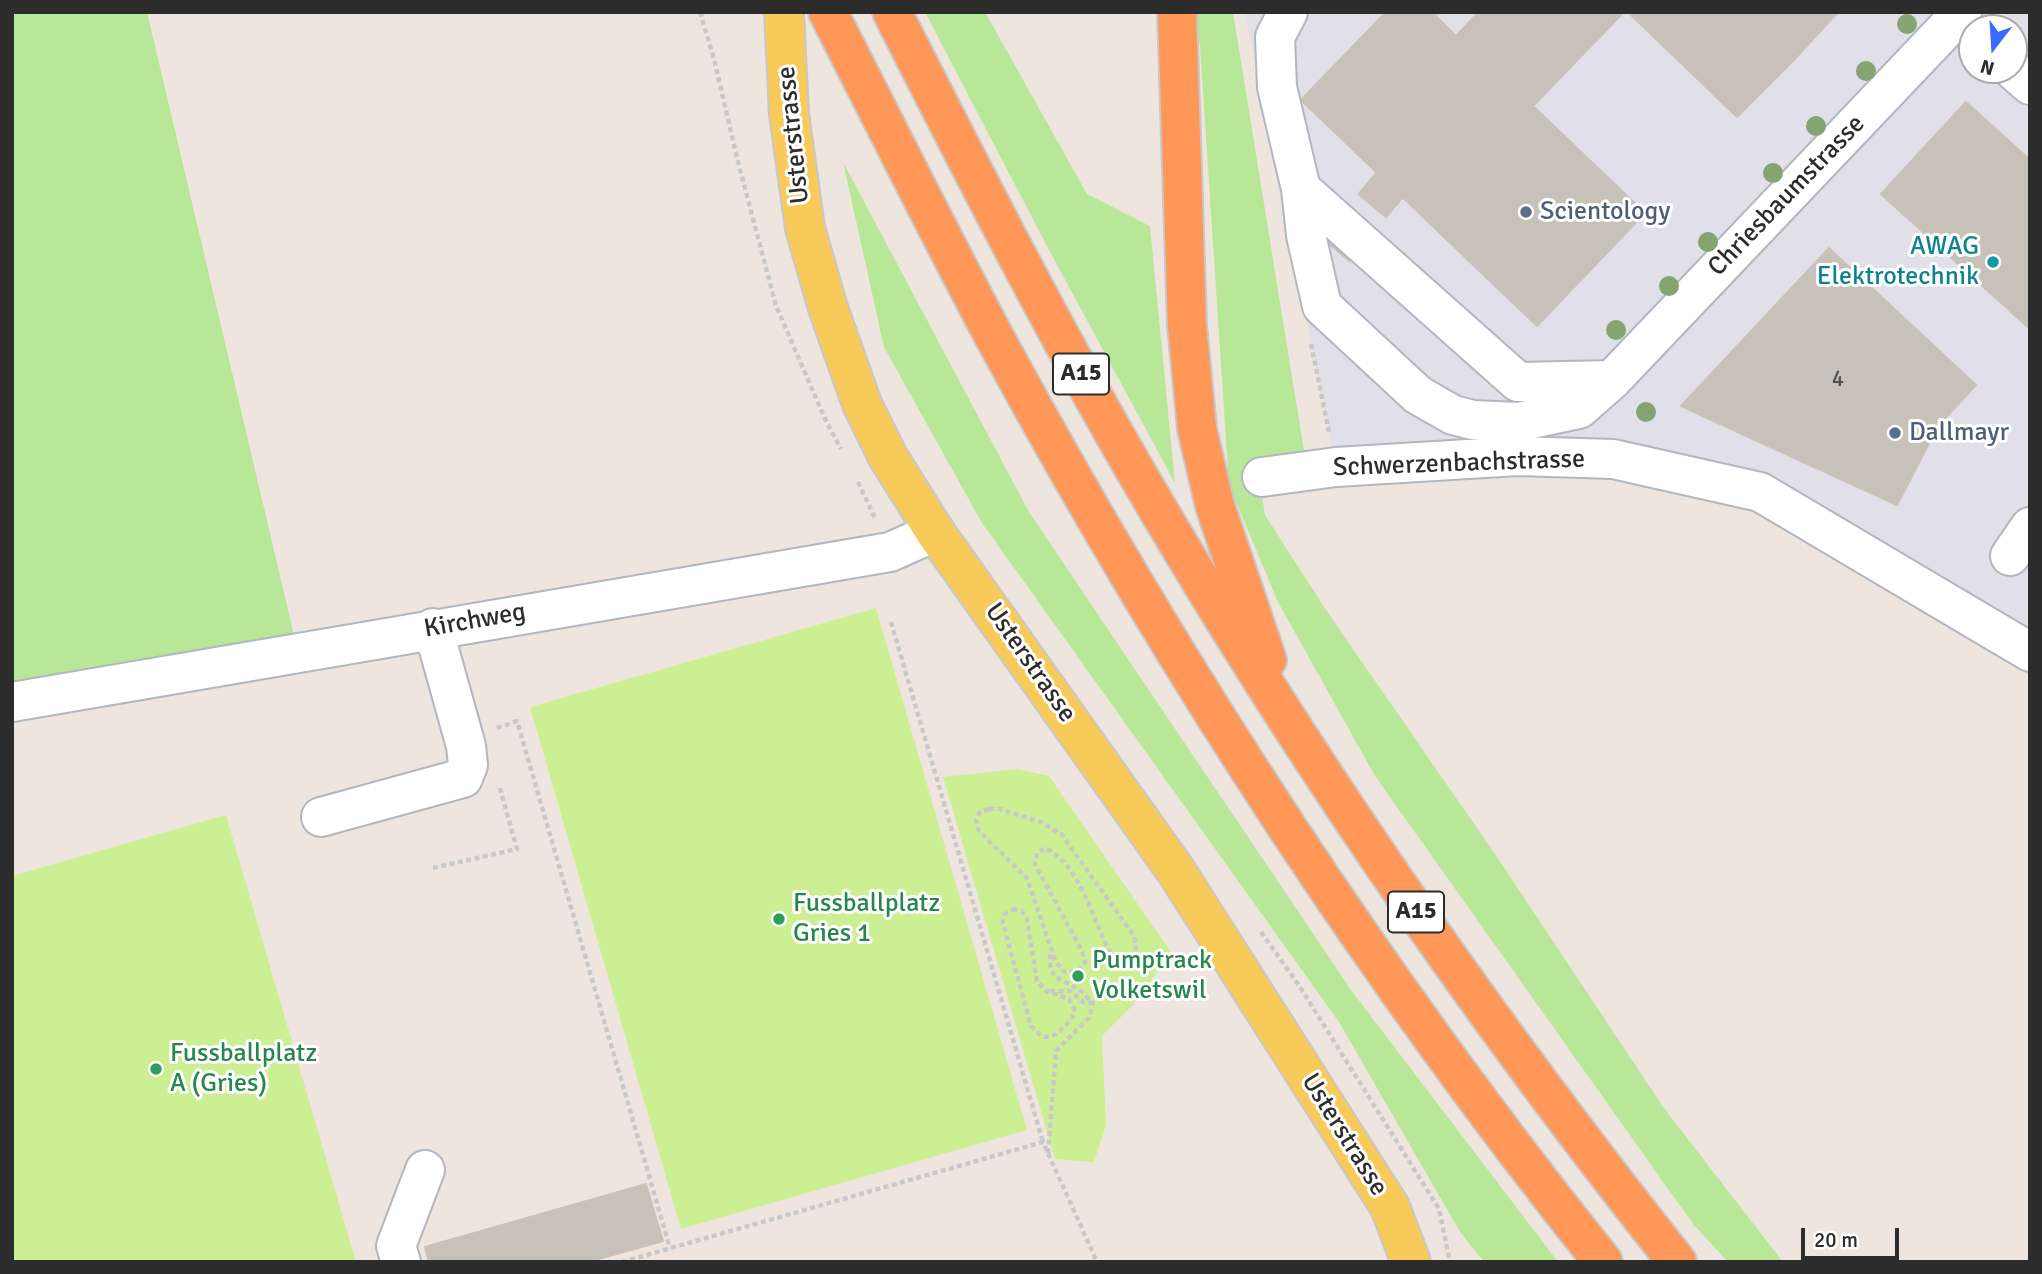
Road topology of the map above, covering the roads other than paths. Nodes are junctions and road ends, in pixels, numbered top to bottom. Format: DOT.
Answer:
graph roads {
  1 [pos="785,12"];
  2 [pos="828,12"];
  3 [pos="892,12"];
  4 [pos="1177,12"];
  5 [pos="1288,12"];
  6 [pos="1958,26"];
  7 [pos="1301,189"];
  8 [pos="1335,250"];
  9 [pos="1612,380"];
  10 [pos="1473,420"];
  11 [pos="1262,477"];
  12 [pos="935,532"];
  13 [pos="433,628"];
  14 [pos="2030,652"];
  15 [pos="12,702"];
  16 [pos="1290,724"];
  17 [pos="321,817"];
  18 [pos="425,1170"];
  19 [pos="399,1254"];
  20 [pos="1411,1262"];
  21 [pos="1603,1262"];
  22 [pos="1677,1262"];
  1 -- 12 [label="main road, Usterstrasse"];
  2 -- 21 [label="highway, A15"];
  3 -- 16 [label="highway, A15"];
  4 -- 16 [label="highway"];
  5 -- 7 [label="street, Chriesbaumstrasse"];
  6 -- 9 [label="street, Chriesbaumstrasse"];
  7 -- 9 [label="street"];
  7 -- 10 [label="street, Chriesbaumstrasse"];
  8 -- 10 [label="street"];
  9 -- 10 [label="street, Chriesbaumstrasse"];
  11 -- 14 [label="street, Schwerzenbachstrasse"];
  12 -- 13 [label="street, Kirchweg"];
  12 -- 20 [label="main road, Usterstrasse"];
  13 -- 15 [label="street, Kirchweg"];
  13 -- 17 [label="street"];
  16 -- 22 [label="highway, A15"];
  18 -- 19 [label="street"];
}
